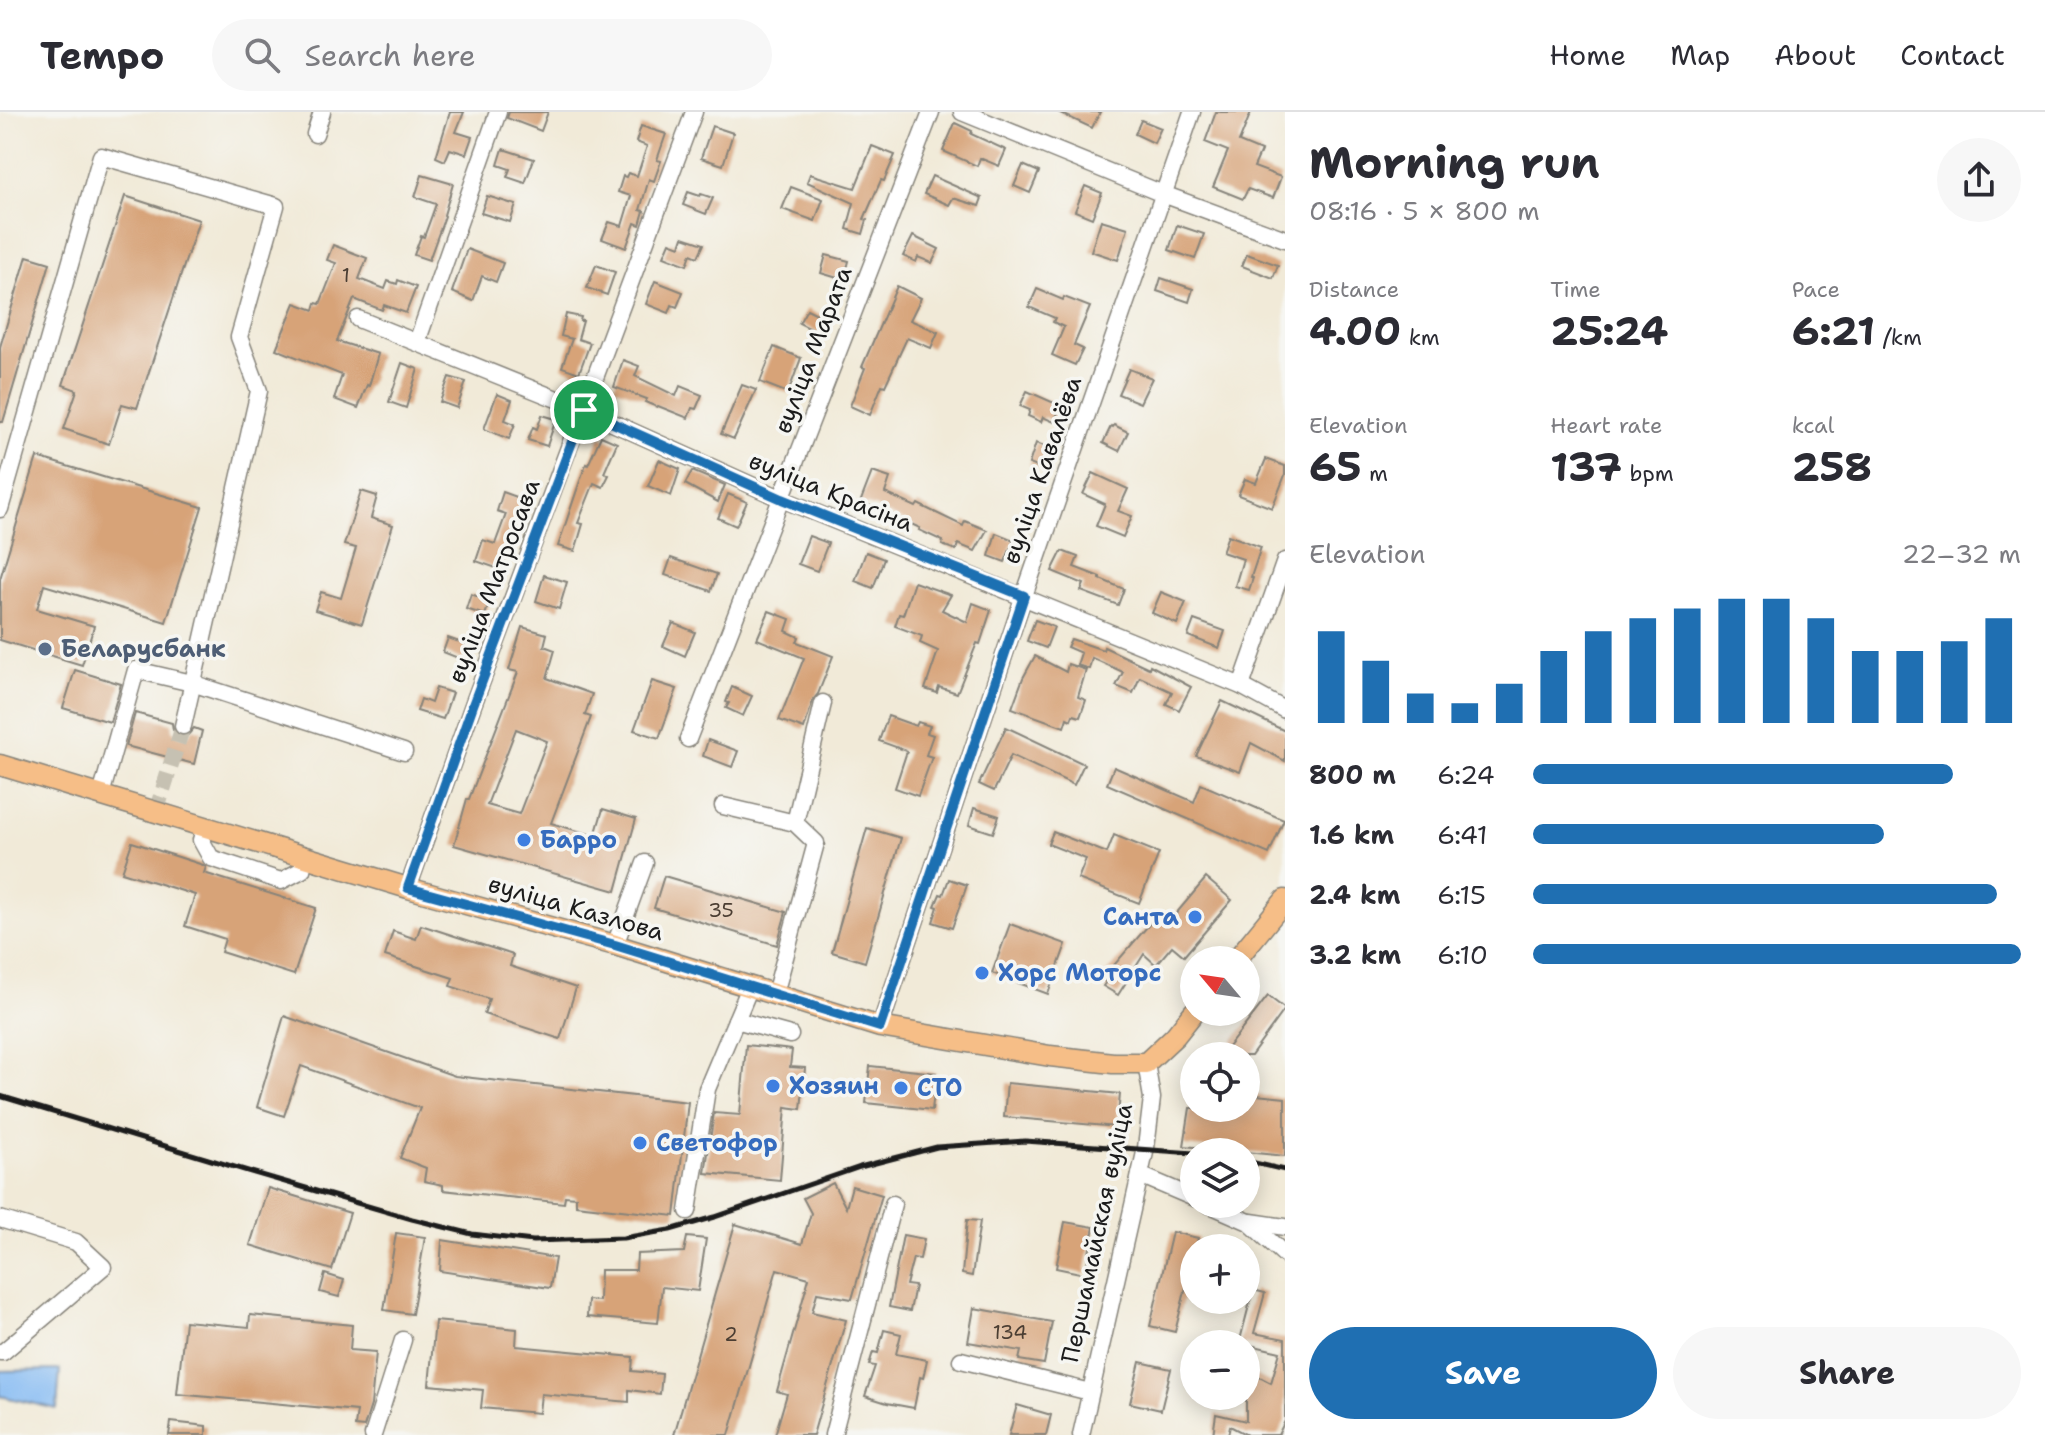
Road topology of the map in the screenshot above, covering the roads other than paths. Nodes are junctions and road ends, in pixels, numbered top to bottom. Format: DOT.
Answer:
graph roads {
  1 [pos="322,112"];
  2 [pos="498,112"];
  3 [pos="694,112"];
  4 [pos="931,112"];
  5 [pos="962,112"];
  6 [pos="1192,112"];
  7 [pos="315,134"];
  8 [pos="1163,194"];
  9 [pos="1285,239"];
  10 [pos="358,319"];
  11 [pos="417,342"];
  12 [pos="584,410"];
  13 [pos="782,499"];
  14 [pos="0,509"];
  15 [pos="1285,561"];
  16 [pos="1024,596"];
  17 [pos="192,683"];
  18 [pos="1241,686"];
  19 [pos="823,703"];
  20 [pos="1285,710"];
  21 [pos="183,726"];
  22 [pos="688,739"];
  23 [pos="404,752"];
  24 [pos="0,765"];
  25 [pos="101,795"];
  26 [pos="723,806"];
  27 [pos="795,823"];
  28 [pos="205,827"];
  29 [pos="305,856"];
  30 [pos="645,863"];
  31 [pos="408,888"];
  32 [pos="1285,900"];
  33 [pos="615,945"];
  34 [pos="1247,946"];
  35 [pos="750,987"];
  36 [pos="775,994"];
  37 [pos="736,1020"];
  38 [pos="1183,1026"];
  39 [pos="880,1027"];
  40 [pos="790,1035"];
  41 [pos="1146,1063"];
  42 [pos="1140,1175"];
  43 [pos="1180,1192"];
  44 [pos="893,1204"];
  45 [pos="688,1211"];
  46 [pos="1240,1218"];
  47 [pos="0,1219"];
  48 [pos="1249,1222"];
  49 [pos="1285,1227"];
  50 [pos="1285,1255"];
  51 [pos="403,1340"];
  52 [pos="0,1352"];
  53 [pos="961,1360"];
  54 [pos="1090,1392"];
  55 [pos="373,1435"];
  56 [pos="833,1435"];
  57 [pos="1081,1435"];
  1 -- 7 [label="street"];
  2 -- 11 [label="street"];
  3 -- 12 [label="street, вуліца Матросава"];
  4 -- 13 [label="street, вуліца Марата"];
  5 -- 8 [label="street"];
  6 -- 8 [label="street, вуліца Кавалёва"];
  8 -- 9 [label="street"];
  8 -- 16 [label="street, вуліца Кавалёва"];
  10 -- 11 [label="street, вуліца Красіна"];
  11 -- 12 [label="street, вуліца Красіна"];
  12 -- 13 [label="street, вуліца Красіна"];
  12 -- 31 [label="street, вуліца Матросава"];
  13 -- 16 [label="street, вуліца Красіна"];
  13 -- 22 [label="street, вуліца Марата"];
  14 -- 17 [label="street"];
  15 -- 18 [label="street"];
  16 -- 18 [label="street, вуліца Красіна"];
  16 -- 39 [label="street, вуліца Кавалёва"];
  17 -- 21 [label="street"];
  17 -- 23 [label="street"];
  17 -- 25 [label="street"];
  18 -- 20 [label="street, вуліца Красіна"];
  19 -- 27 [label="street"];
  24 -- 25 [label="main road, вуліца Казлова"];
  25 -- 28 [label="main road, вуліца Казлова"];
  26 -- 27 [label="street"];
  27 -- 36 [label="street"];
  28 -- 29 [label="main road, вуліца Казлова"];
  28 -- 29 [label="street"];
  29 -- 31 [label="main road, вуліца Казлова"];
  30 -- 33 [label="street"];
  31 -- 33 [label="main road, вуліца Казлова"];
  32 -- 34 [label="main road"];
  33 -- 35 [label="main road, вуліца Казлова"];
  35 -- 36 [label="main road, вуліца Казлова"];
  35 -- 37 [label="street"];
  36 -- 39 [label="main road, вуліца Казлова"];
  37 -- 40 [label="street"];
  37 -- 45 [label="street"];
  38 -- 41 [label="main road"];
  39 -- 41 [label="main road, вуліца Казлова"];
  41 -- 42 [label="street, Першамайская вуліца"];
  42 -- 43 [label="street"];
  42 -- 54 [label="street, Першамайская вуліца"];
  44 -- 56 [label="street"];
  46 -- 48 [label="street"];
  47 -- 52 [label="street"];
  48 -- 49 [label="street"];
  48 -- 50 [label="street"];
  51 -- 55 [label="street"];
  53 -- 54 [label="street"];
  54 -- 57 [label="street, Першамайская вуліца"];
}
